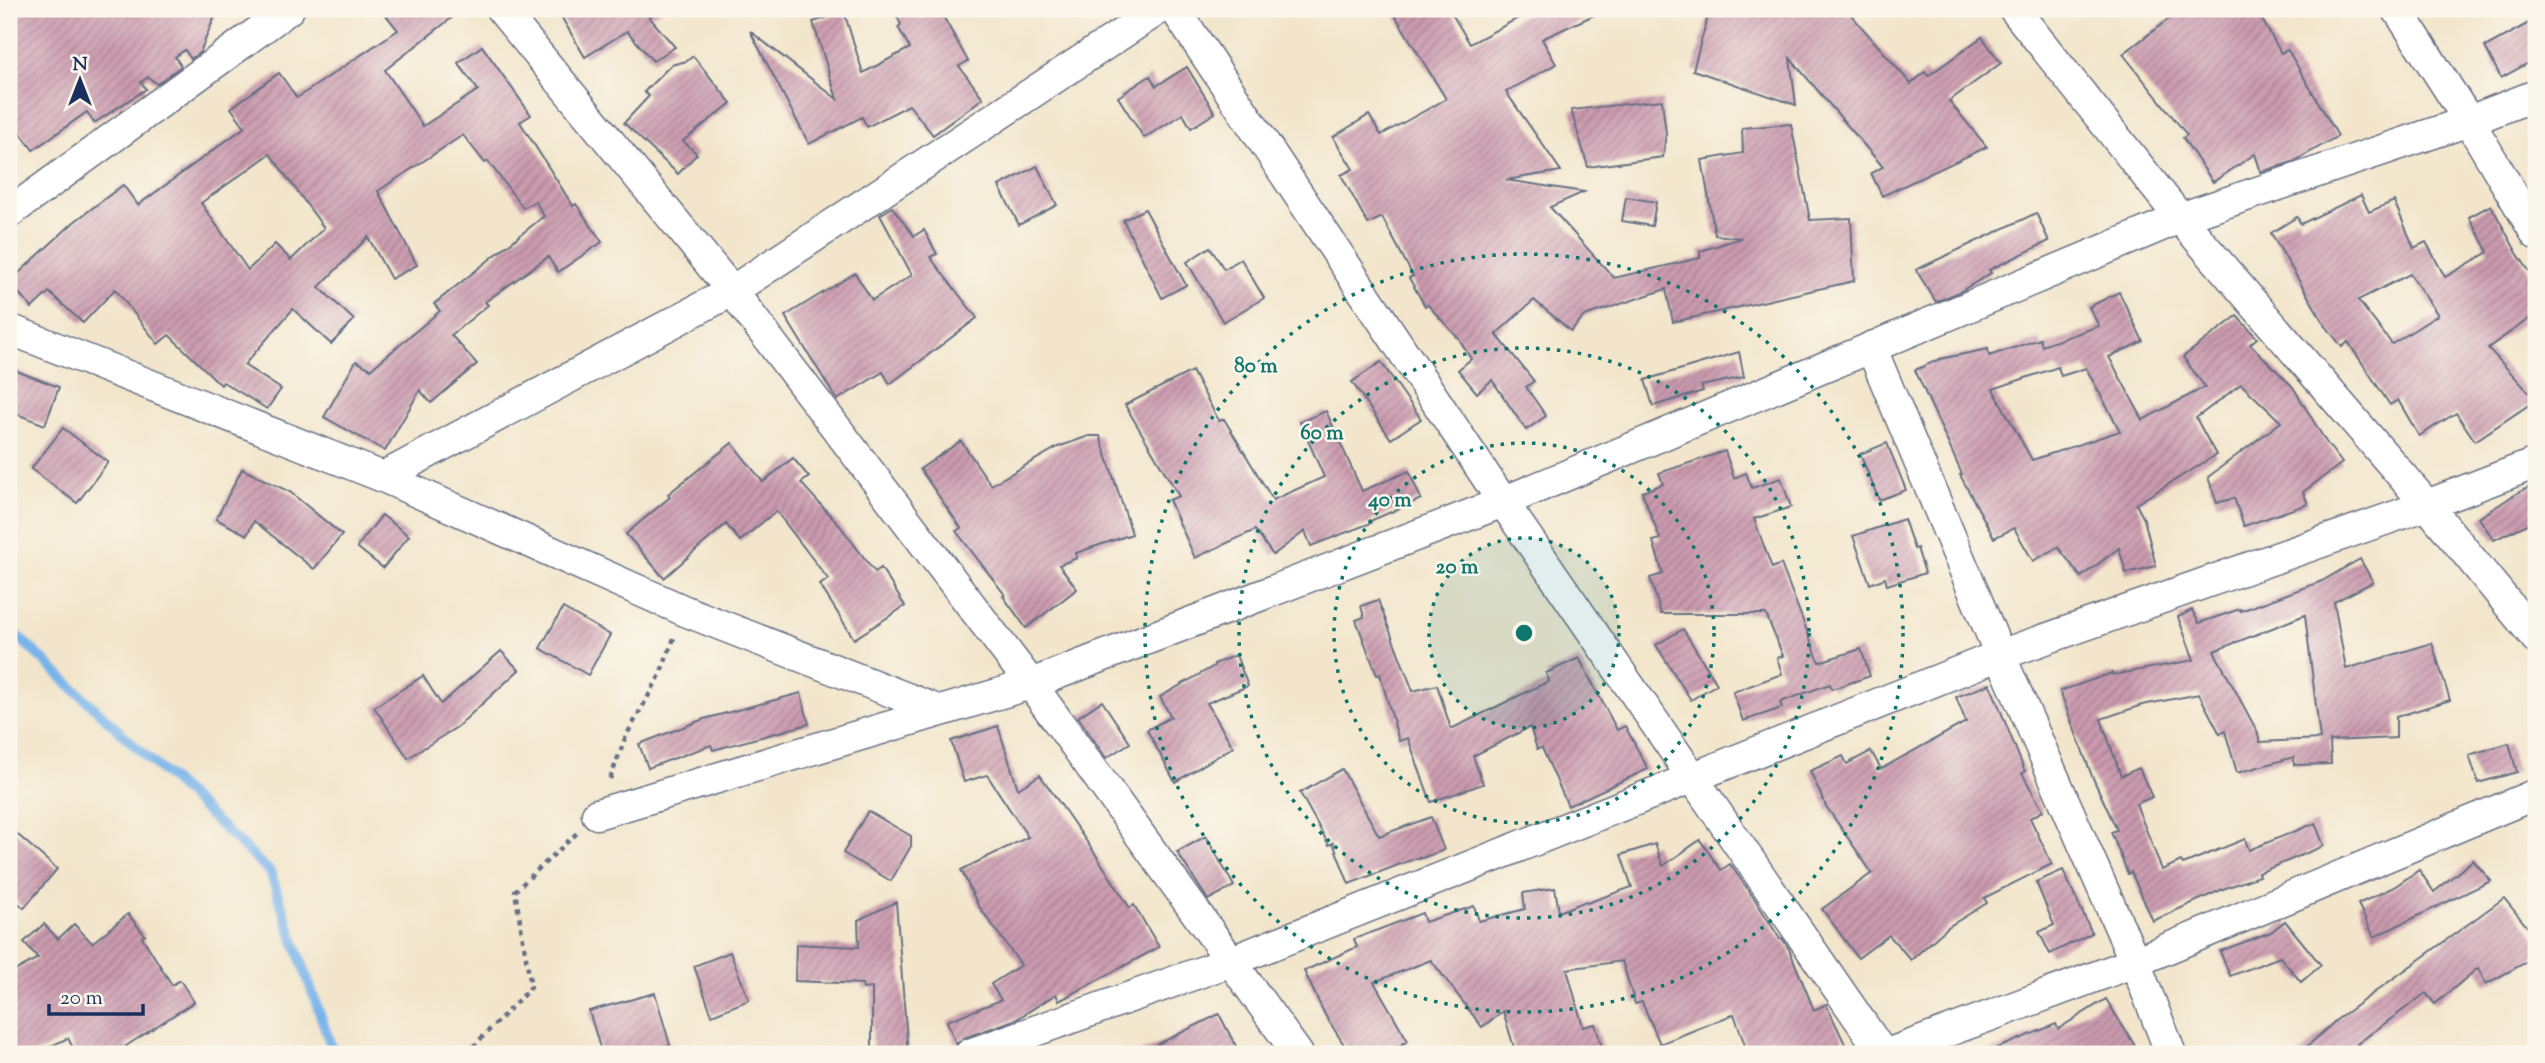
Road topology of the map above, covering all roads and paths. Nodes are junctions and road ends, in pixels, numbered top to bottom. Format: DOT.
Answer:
graph roads {
  1 [pos="289,9"];
  2 [pos="501,9"];
  3 [pos="1160,9"];
  4 [pos="1175,9"];
  5 [pos="2014,9"];
  6 [pos="2397,9"];
  7 [pos="2536,95"];
  8 [pos="2469,121"];
  9 [pos="9,213"];
  10 [pos="2180,218"];
  11 [pos="2536,234"];
  12 [pos="732,291"];
  13 [pos="9,328"];
  14 [pos="1871,347"];
  15 [pos="2536,463"];
  16 [pos="383,477"];
  17 [pos="1503,502"];
  18 [pos="2427,505"];
  19 [pos="685,611"];
  20 [pos="2536,639"];
  21 [pos="2000,655"];
  22 [pos="1031,684"];
  23 [pos="940,711"];
  24 [pos="1694,778"];
  25 [pos="2536,794"];
  26 [pos="597,814"];
  27 [pos="1231,961"];
  28 [pos="2135,962"];
  29 [pos="466,1054"];
  30 [pos="970,1054"];
  31 [pos="1298,1054"];
  32 [pos="1885,1054"];
  33 [pos="2171,1054"];
  1 -- 9 [label="street"];
  2 -- 12 [label="street"];
  3 -- 12 [label="street"];
  4 -- 17 [label="street"];
  5 -- 10 [label="street"];
  6 -- 8 [label="street"];
  7 -- 8 [label="street"];
  8 -- 10 [label="street"];
  8 -- 11 [label="street"];
  10 -- 14 [label="street"];
  10 -- 18 [label="street"];
  12 -- 16 [label="street"];
  12 -- 22 [label="street"];
  13 -- 16 [label="street"];
  14 -- 17 [label="street"];
  14 -- 21 [label="street"];
  15 -- 18 [label="street"];
  16 -- 19 [label="street"];
  17 -- 22 [label="street"];
  17 -- 24 [label="street"];
  18 -- 20 [label="street"];
  18 -- 21 [label="street"];
  19 -- 23 [label="street"];
  19 -- 26 [label="path"];
  21 -- 24 [label="street"];
  21 -- 28 [label="street"];
  22 -- 23 [label="street"];
  22 -- 27 [label="street"];
  23 -- 26 [label="street"];
  24 -- 27 [label="street"];
  24 -- 32 [label="street"];
  25 -- 28 [label="street"];
  26 -- 29 [label="path"];
  27 -- 30 [label="street"];
  27 -- 31 [label="street"];
  28 -- 32 [label="street"];
  28 -- 33 [label="street"];
}
